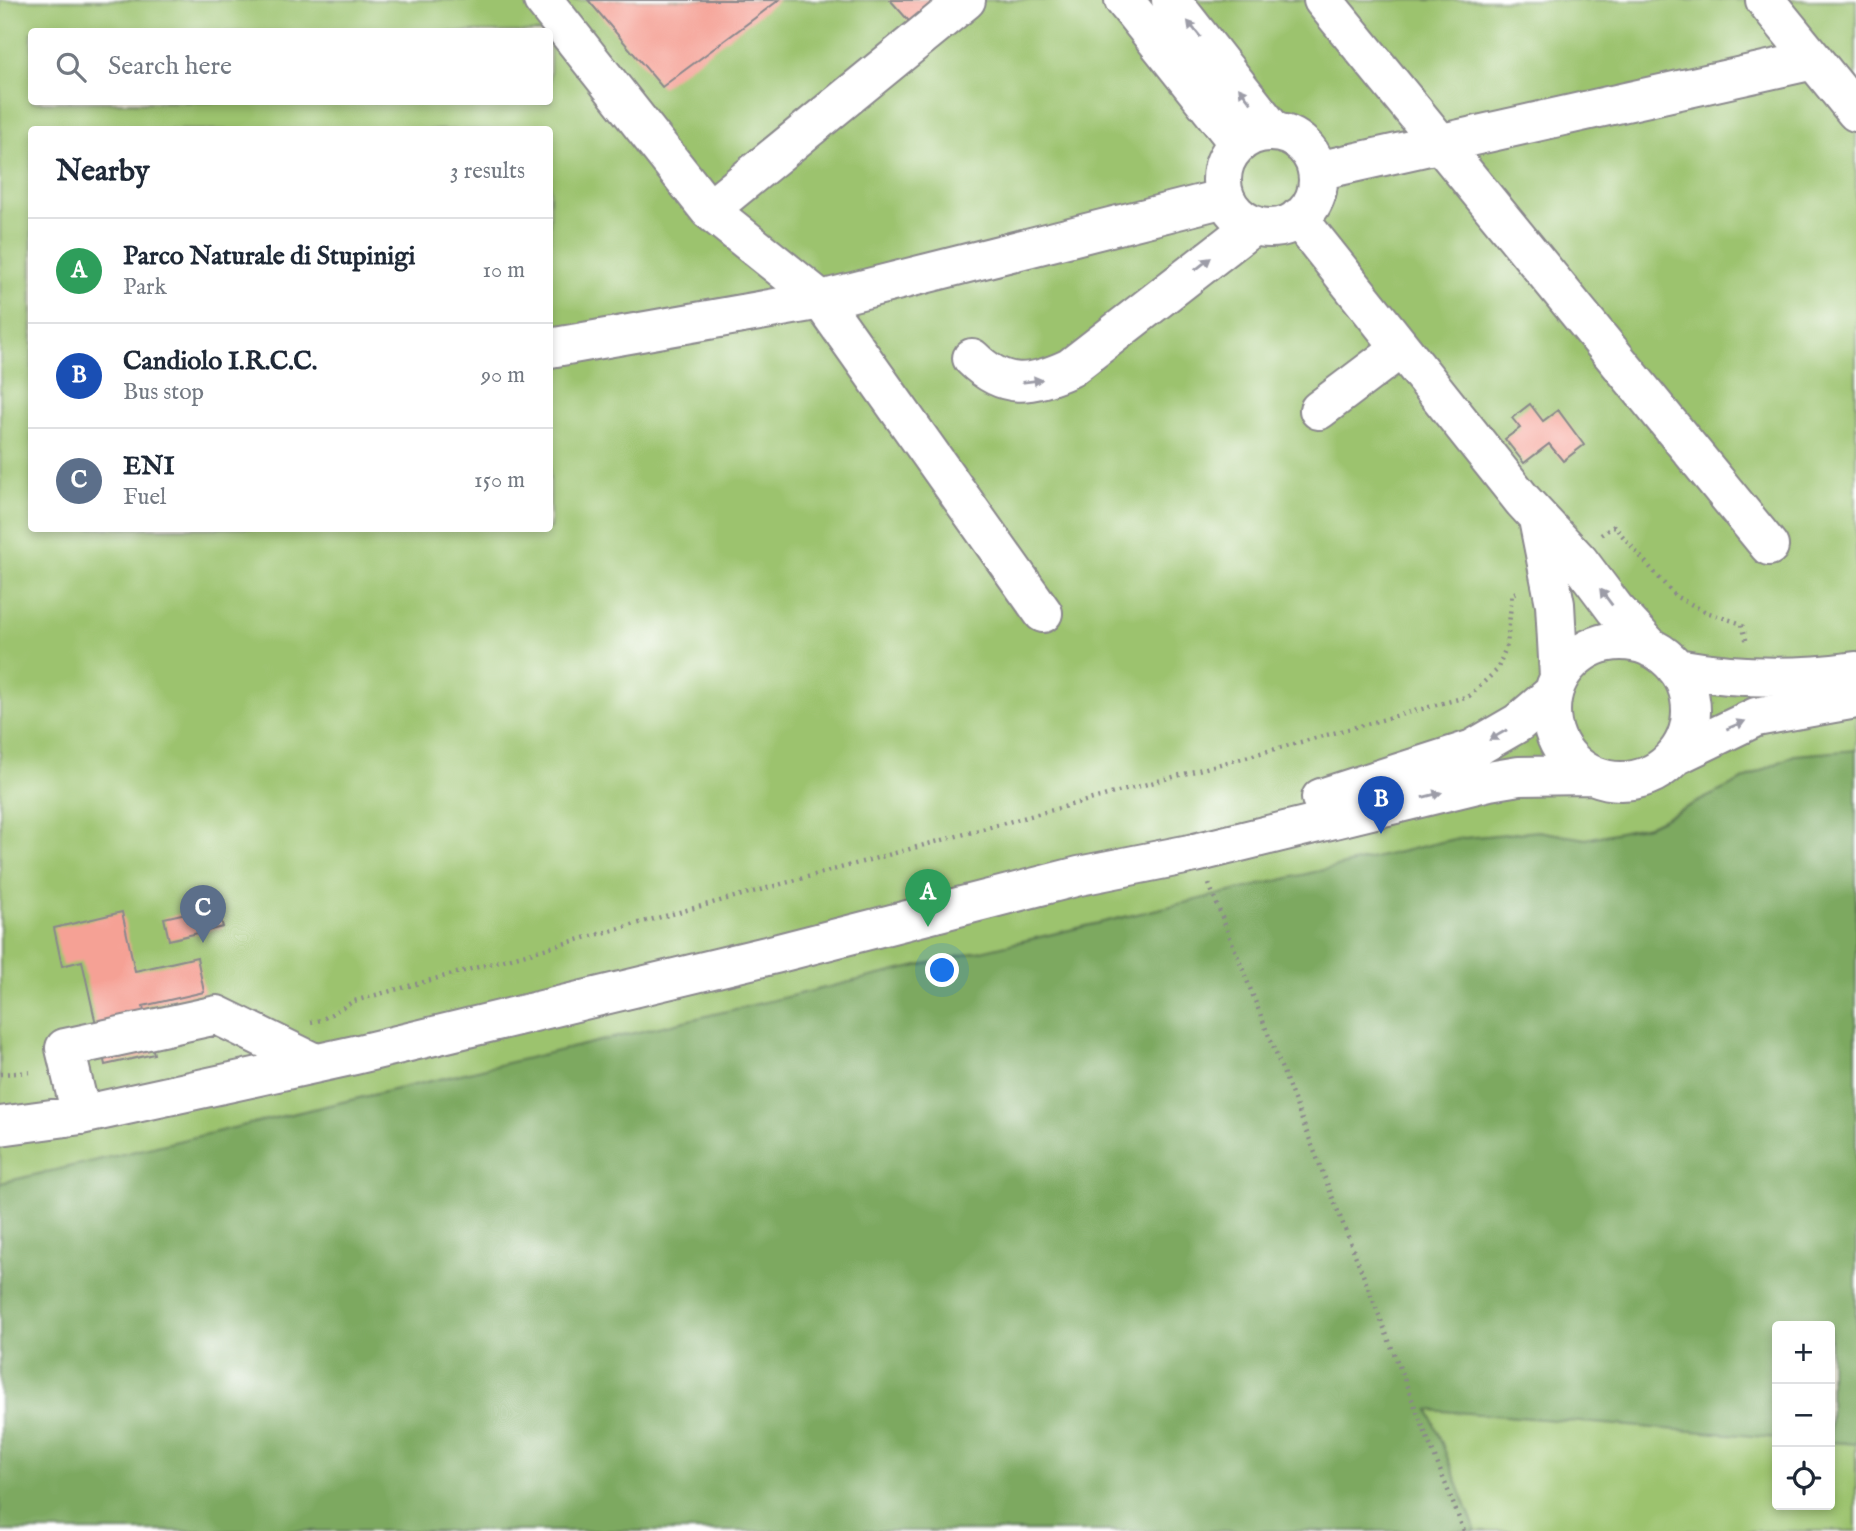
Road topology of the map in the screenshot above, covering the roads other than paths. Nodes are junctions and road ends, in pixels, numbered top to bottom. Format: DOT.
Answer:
graph roads {
  1 [pos="542,0"];
  2 [pos="966,0"];
  3 [pos="1124,0"];
  4 [pos="1171,0"];
  5 [pos="1322,0"];
  6 [pos="1765,0"];
  7 [pos="1814,60"];
  8 [pos="1856,112"];
  9 [pos="1256,137"];
  10 [pos="1442,145"];
  11 [pos="1317,171"];
  12 [pos="1225,198"];
  13 [pos="709,210"];
  14 [pos="1298,218"];
  15 [pos="1254,225"];
  16 [pos="821,300"];
  17 [pos="553,347"];
  18 [pos="1401,348"];
  19 [pos="972,358"];
  20 [pos="1319,410"];
  21 [pos="1769,545"];
  22 [pos="1568,574"];
  23 [pos="1043,613"];
  24 [pos="1664,658"];
  25 [pos="1856,671"];
  26 [pos="1556,686"];
  27 [pos="1856,699"];
  28 [pos="1675,757"];
  29 [pos="1590,775"];
  30 [pos="1079,876"];
  31 [pos="315,1063"];
  32 [pos="81,1115"];
  33 [pos="0,1126"];
  34 [pos="0,1142"];
  1 -- 13 [label="street"];
  2 -- 13 [label="street"];
  3 -- 9 [label="street"];
  9 -- 4 [label="street, one-way"];
  5 -- 10 [label="street"];
  6 -- 7 [label="street"];
  7 -- 8 [label="street"];
  7 -- 10 [label="street"];
  9 -- 11 [label="street"];
  9 -- 12 [label="street"];
  10 -- 11 [label="street"];
  10 -- 21 [label="street"];
  11 -- 14 [label="street"];
  12 -- 15 [label="street"];
  12 -- 16 [label="street"];
  13 -- 16 [label="street"];
  14 -- 15 [label="street"];
  14 -- 18 [label="street"];
  19 -- 15 [label="street, one-way"];
  16 -- 17 [label="street"];
  16 -- 23 [label="street"];
  18 -- 20 [label="street"];
  18 -- 22 [label="street"];
  24 -- 22 [label="street, one-way"];
  22 -- 26 [label="street"];
  24 -- 25 [label="street"];
  24 -- 26 [label="street"];
  24 -- 28 [label="street"];
  26 -- 29 [label="street"];
  26 -- 30 [label="street, one-way"];
  28 -- 27 [label="street, one-way"];
  28 -- 29 [label="street"];
  30 -- 29 [label="street, one-way"];
  30 -- 31 [label="street"];
  31 -- 32 [label="street"];
  31 -- 32 [label="street"];
  32 -- 33 [label="street"];
  32 -- 34 [label="street"];
}
